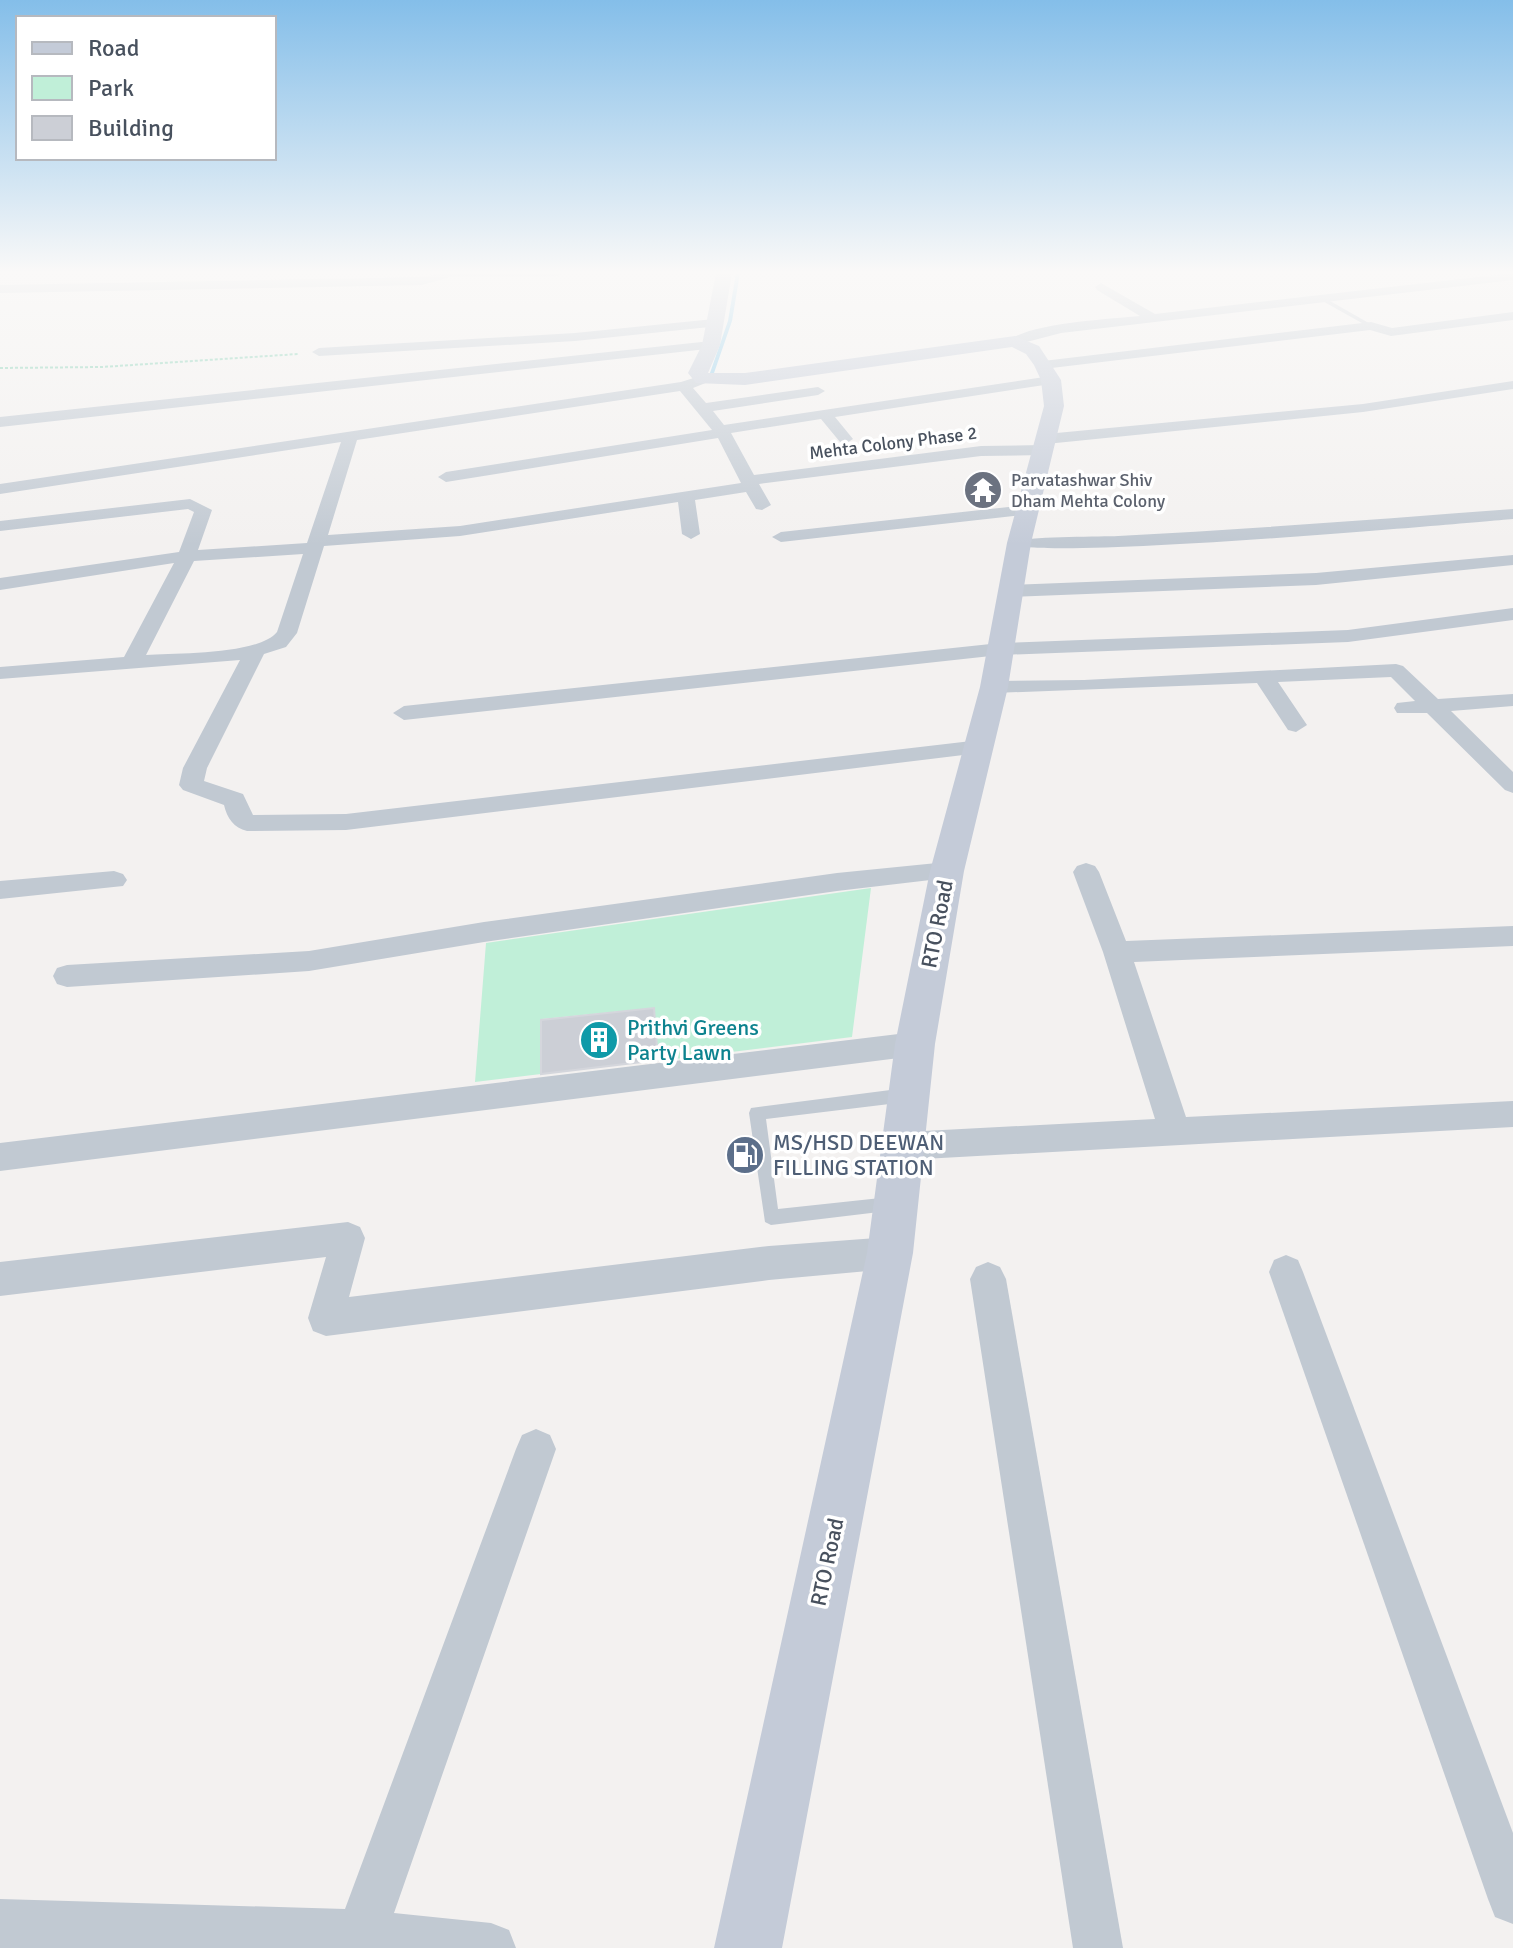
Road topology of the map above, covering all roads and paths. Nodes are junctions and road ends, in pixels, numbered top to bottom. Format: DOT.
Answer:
graph roads {
  1 [pos="147,364"];
  2 [pos="650,364"];
  3 [pos="683,364"];
  4 [pos="706,364"];
  5 [pos="715,364"];
  6 [pos="722,364"];
  7 [pos="1003,364"];
  8 [pos="1028,364"];
  9 [pos="1037,364"];
  10 [pos="0,368"];
  11 [pos="1513,385"];
  12 [pos="818,391"];
  13 [pos="824,413"];
  14 [pos="0,422"];
  15 [pos="722,431"];
  16 [pos="350,438"];
  17 [pos="845,439"];
  18 [pos="1044,444"];
  19 [pos="446,477"];
  20 [pos="749,483"];
  21 [pos="0,489"];
  22 [pos="686,496"];
  23 [pos="762,505"];
  24 [pos="1513,514"];
  25 [pos="0,526"];
  26 [pos="1022,526"];
  27 [pos="691,534"];
  28 [pos="781,537"];
  29 [pos="317,544"];
  30 [pos="187,556"];
  31 [pos="1513,560"];
  32 [pos="0,584"];
  33 [pos="1010,591"];
  34 [pos="1513,614"];
  35 [pos="1000,649"];
  36 [pos="255,652"];
  37 [pos="132,662"];
  38 [pos="0,673"];
  39 [pos="1263,676"];
  40 [pos="994,687"];
  41 [pos="1513,700"];
  42 [pos="1435,706"];
  43 [pos="1405,708"];
  44 [pos="404,713"];
  45 [pos="1296,725"];
  46 [pos="980,747"];
  47 [pos="1513,785"];
  48 [pos="947,871"];
  49 [pos="1086,872"];
  50 [pos="114,880"];
  51 [pos="0,890"];
  52 [pos="1513,936"];
  53 [pos="1117,952"];
  54 [pos="67,976"];
  55 [pos="915,1044"];
  56 [pos="910,1094"];
  57 [pos="1513,1114"];
  58 [pos="1176,1134"];
  59 [pos="905,1146"];
  60 [pos="0,1157"];
  61 [pos="897,1205"];
  62 [pos="890,1253"];
  63 [pos="1286,1272"];
  64 [pos="0,1279"];
  65 [pos="988,1279"];
  66 [pos="536,1449"];
  67 [pos="1513,1899"];
  68 [pos="0,1924"];
  69 [pos="361,1935"];
  70 [pos="491,1948"];
  71 [pos="748,1948"];
  72 [pos="1098,1948"];
  1 -- 10 [label="path"];
  2 -- 14 [label="street"];
  3 -- 16 [label="street"];
  4 -- 15 [label="street"];
  5 -- 7 [label="street"];
  6 -- 12 [label="street"];
  8 -- 13 [label="street"];
  9 -- 18 [label="street, RTO Road"];
  11 -- 18 [label="street, Mehta Colony Phase 2"];
  13 -- 15 [label="street"];
  13 -- 17 [label="street"];
  15 -- 19 [label="street"];
  15 -- 20 [label="street"];
  16 -- 21 [label="street"];
  16 -- 29 [label="street"];
  18 -- 20 [label="street, Mehta Colony Phase 2"];
  18 -- 26 [label="street, RTO Road"];
  20 -- 22 [label="street, Mehta Colony Phase 2"];
  20 -- 23 [label="street"];
  22 -- 27 [label="street"];
  22 -- 29 [label="street, Mehta Colony Phase 2"];
  24 -- 26 [label="street"];
  25 -- 30 [label="street"];
  26 -- 28 [label="street"];
  26 -- 33 [label="street, RTO Road"];
  29 -- 30 [label="street, Mehta Colony Phase 2"];
  29 -- 36 [label="street"];
  30 -- 32 [label="street, Mehta Colony Phase 2"];
  30 -- 37 [label="street"];
  31 -- 33 [label="street"];
  33 -- 35 [label="street, RTO Road"];
  34 -- 35 [label="street"];
  35 -- 40 [label="street, RTO Road"];
  35 -- 44 [label="street"];
  36 -- 37 [label="street"];
  36 -- 46 [label="street"];
  37 -- 38 [label="street"];
  39 -- 40 [label="street"];
  39 -- 42 [label="street"];
  39 -- 45 [label="street"];
  40 -- 46 [label="street, RTO Road"];
  41 -- 42 [label="street"];
  42 -- 43 [label="street"];
  42 -- 47 [label="street"];
  46 -- 48 [label="street, RTO Road"];
  48 -- 54 [label="street"];
  48 -- 55 [label="street, RTO Road"];
  49 -- 53 [label="street"];
  50 -- 51 [label="street"];
  52 -- 53 [label="street"];
  53 -- 58 [label="street"];
  55 -- 56 [label="street, RTO Road"];
  55 -- 60 [label="street"];
  56 -- 59 [label="street, RTO Road"];
  56 -- 61 [label="lane"];
  57 -- 58 [label="street"];
  58 -- 59 [label="street"];
  59 -- 61 [label="street, RTO Road"];
  61 -- 62 [label="street, RTO Road"];
  62 -- 64 [label="street"];
  62 -- 71 [label="street, RTO Road"];
  63 -- 67 [label="street"];
  65 -- 72 [label="street"];
  66 -- 69 [label="street"];
  68 -- 69 [label="street"];
  69 -- 70 [label="street"];
}
